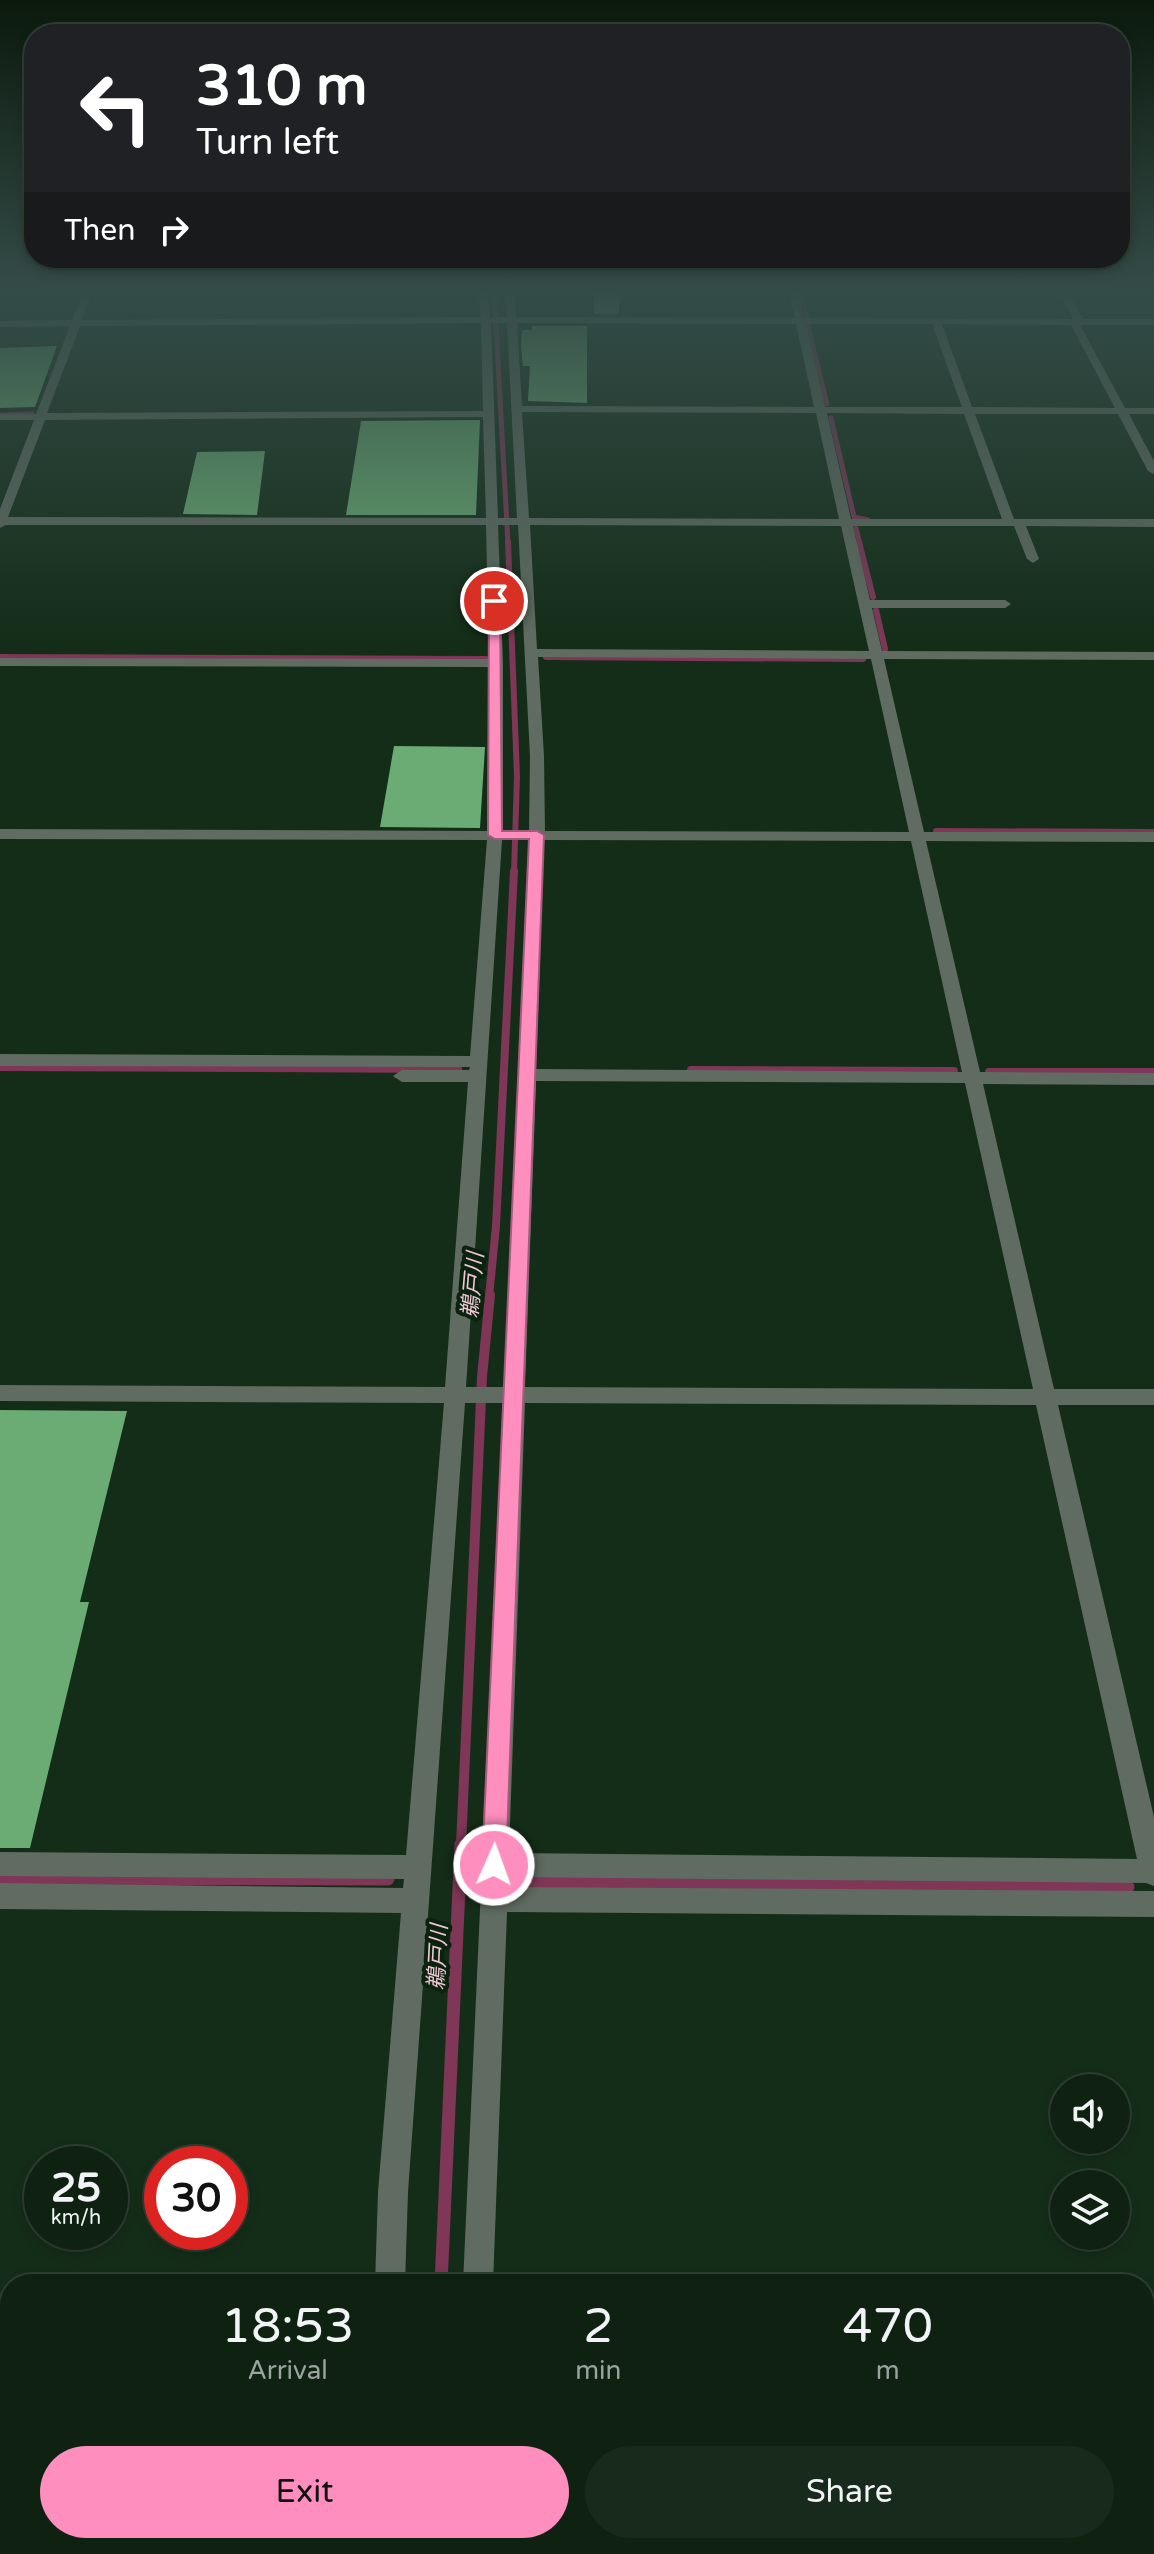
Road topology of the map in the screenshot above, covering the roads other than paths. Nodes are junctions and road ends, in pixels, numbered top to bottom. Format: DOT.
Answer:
graph roads {
  1 [pos="44,408"];
  2 [pos="489,408"];
  3 [pos="821,408"];
  4 [pos="967,408"];
  5 [pos="1120,408"];
  6 [pos="518,411"];
  7 [pos="489,412"];
  8 [pos="822,412"];
  9 [pos="968,412"];
  10 [pos="1122,412"];
  11 [pos="1154,413"];
  12 [pos="0,414"];
  13 [pos="42,414"];
  14 [pos="1154,471"];
  15 [pos="495,521"];
  16 [pos="521,521"];
  17 [pos="0,522"];
  18 [pos="846,522"];
  19 [pos="1014,523"];
  20 [pos="1154,523"];
  21 [pos="1033,559"];
  22 [pos="865,604"];
  23 [pos="1005,604"];
  24 [pos="0,653"];
  25 [pos="1154,656"];
  26 [pos="532,657"];
  27 [pos="877,658"];
  28 [pos="496,659"];
  29 [pos="0,662"];
  30 [pos="1154,663"];
  31 [pos="0,834"];
  32 [pos="498,835"];
  33 [pos="532,835"];
  34 [pos="918,836"];
  35 [pos="1154,837"];
  36 [pos="0,1060"];
  37 [pos="1154,1066"];
  38 [pos="478,1069"];
  39 [pos="526,1069"];
  40 [pos="971,1071"];
  41 [pos="0,1074"];
  42 [pos="1154,1079"];
  43 [pos="0,1393"];
  44 [pos="460,1395"];
  45 [pos="507,1396"];
  46 [pos="1044,1397"];
  47 [pos="1154,1397"];
  48 [pos="0,1864"];
  49 [pos="494,1865"];
  50 [pos="418,1867"];
  51 [pos="1154,1872"];
  52 [pos="0,1896"];
  53 [pos="493,1899"];
  54 [pos="415,1901"];
  55 [pos="1154,1904"];
  56 [pos="390,2274"];
  57 [pos="478,2274"];
  1 -- 13 [label="street"];
  2 -- 7 [label="street"];
  3 -- 8 [label="street"];
  4 -- 9 [label="street"];
  5 -- 10 [label="street"];
  6 -- 8 [label="street"];
  6 -- 16 [label="street"];
  7 -- 13 [label="street"];
  7 -- 15 [label="street"];
  8 -- 9 [label="street"];
  8 -- 18 [label="street"];
  9 -- 10 [label="street"];
  9 -- 19 [label="street"];
  10 -- 11 [label="street"];
  10 -- 14 [label="street"];
  12 -- 13 [label="street"];
  13 -- 17 [label="street"];
  15 -- 16 [label="street"];
  15 -- 17 [label="street"];
  15 -- 28 [label="street"];
  16 -- 18 [label="street"];
  16 -- 26 [label="street"];
  18 -- 19 [label="street"];
  18 -- 22 [label="street"];
  19 -- 20 [label="street"];
  19 -- 21 [label="street"];
  22 -- 23 [label="street"];
  22 -- 27 [label="street"];
  24 -- 28 [label="street"];
  25 -- 27 [label="street"];
  26 -- 27 [label="street"];
  26 -- 33 [label="street"];
  27 -- 30 [label="street"];
  27 -- 34 [label="street"];
  28 -- 29 [label="street"];
  28 -- 32 [label="street"];
  31 -- 32 [label="street"];
  32 -- 33 [label="street"];
  32 -- 38 [label="street"];
  33 -- 34 [label="street"];
  33 -- 39 [label="street"];
  34 -- 35 [label="street"];
  34 -- 40 [label="street"];
  36 -- 38 [label="street"];
  37 -- 40 [label="street"];
  38 -- 41 [label="street"];
  38 -- 44 [label="street"];
  39 -- 40 [label="street"];
  39 -- 45 [label="street"];
  40 -- 42 [label="street"];
  40 -- 46 [label="street"];
  43 -- 44 [label="street"];
  44 -- 45 [label="street"];
  44 -- 50 [label="street"];
  45 -- 46 [label="street"];
  45 -- 49 [label="street"];
  46 -- 47 [label="street"];
  46 -- 51 [label="street"];
  48 -- 50 [label="street"];
  49 -- 51 [label="street"];
  49 -- 53 [label="street"];
  50 -- 54 [label="street"];
  52 -- 54 [label="street"];
  53 -- 55 [label="street"];
  53 -- 57 [label="street"];
  54 -- 56 [label="street"];
}
